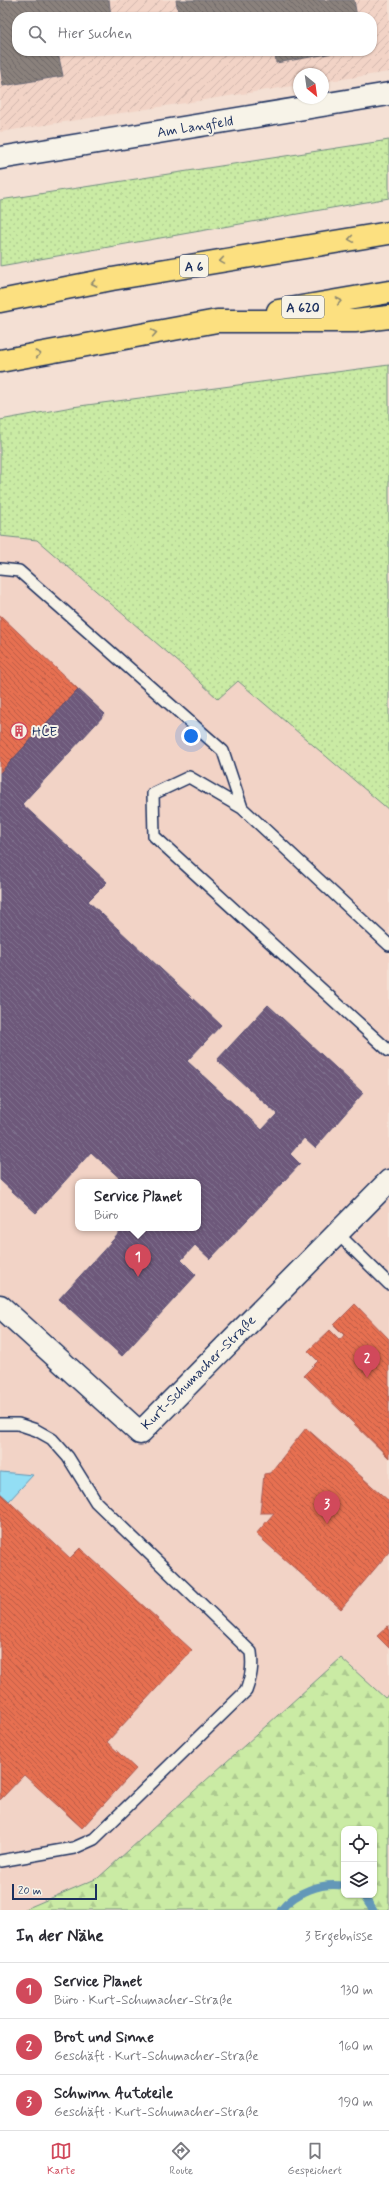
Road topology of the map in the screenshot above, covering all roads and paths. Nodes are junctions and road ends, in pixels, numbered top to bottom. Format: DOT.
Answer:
graph roads {
  1 [pos="389,94"];
  2 [pos="0,158"];
  3 [pos="389,233"];
  4 [pos="389,292"];
  5 [pos="0,301"];
  6 [pos="389,317"];
  7 [pos="218,321"];
  8 [pos="0,361"];
  9 [pos="0,569"];
  10 [pos="242,808"];
  11 [pos="389,945"];
  12 [pos="389,1051"];
  13 [pos="389,1181"];
  14 [pos="337,1233"];
  15 [pos="389,1284"];
  16 [pos="0,1306"];
  17 [pos="0,1424"];
  18 [pos="0,1862"];
  1 -- 2 [label="street, Am Langfeld"];
  3 -- 5 [label="highway, A 6, one-way"];
  7 -- 4 [label="highway, A 620, one-way"];
  6 -- 7 [label="highway"];
  8 -- 7 [label="highway, one-way"];
  9 -- 10 [label="lane"];
  10 -- 11 [label="lane"];
  10 -- 12 [label="lane"];
  13 -- 14 [label="street, Kurt-Schumacher-Straße"];
  14 -- 15 [label="lane"];
  14 -- 16 [label="street, Kurt-Schumacher-Straße"];
  17 -- 18 [label="lane"];
}
